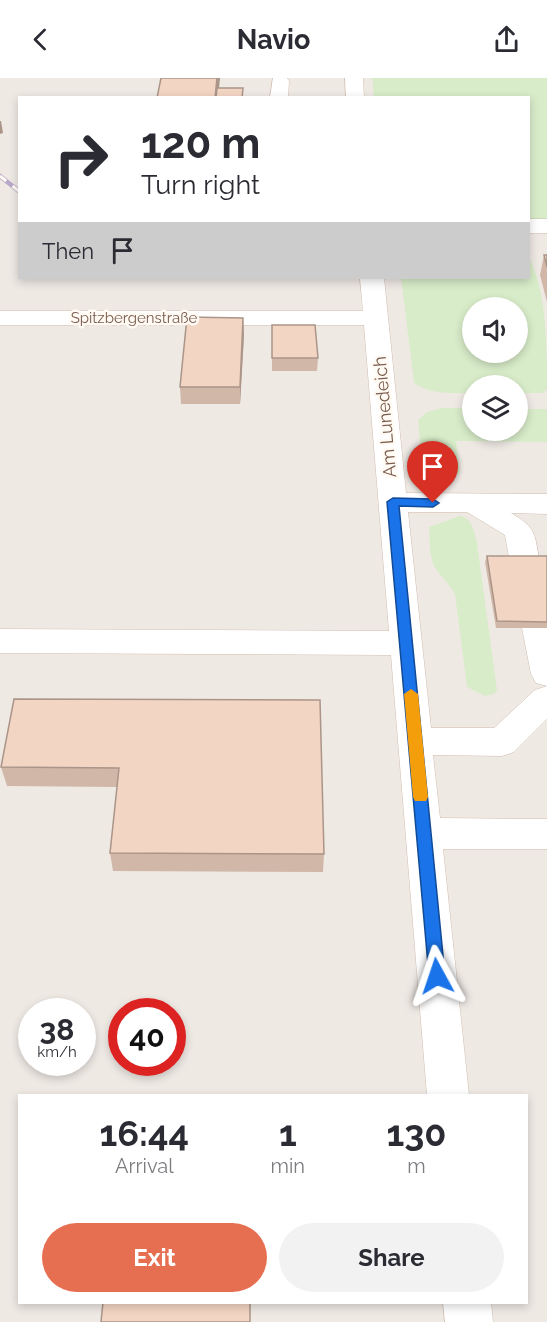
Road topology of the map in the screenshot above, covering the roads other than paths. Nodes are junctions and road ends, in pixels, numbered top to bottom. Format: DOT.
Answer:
graph roads {
  1 [pos="354,78"];
  2 [pos="356,96"];
  3 [pos="530,226"];
  4 [pos="547,226"];
  5 [pos="372,279"];
  6 [pos="0,318"];
  7 [pos="376,318"];
  8 [pos="393,502"];
  9 [pos="473,503"];
  10 [pos="547,504"];
  11 [pos="525,563"];
  12 [pos="538,628"];
  13 [pos="0,641"];
  14 [pos="406,644"];
  15 [pos="547,674"];
  16 [pos="547,699"];
  17 [pos="416,741"];
  18 [pos="424,833"];
  19 [pos="547,834"];
  20 [pos="448,1094"];
  21 [pos="467,1304"];
  22 [pos="469,1322"];
  1 -- 2 [label="street"];
  3 -- 4 [label="street"];
  5 -- 7 [label="street, Am Lunedeich"];
  6 -- 7 [label="street, Spitzbergenstraße"];
  7 -- 8 [label="street, Am Lunedeich"];
  8 -- 9 [label="street"];
  8 -- 14 [label="street, Am Lunedeich"];
  9 -- 10 [label="street"];
  9 -- 11 [label="street"];
  12 -- 15 [label="street"];
  13 -- 14 [label="street"];
  14 -- 17 [label="street, Am Lunedeich"];
  16 -- 17 [label="street"];
  17 -- 18 [label="street, Am Lunedeich"];
  18 -- 19 [label="street"];
  18 -- 20 [label="street, Am Lunedeich"];
  21 -- 22 [label="street"];
}
